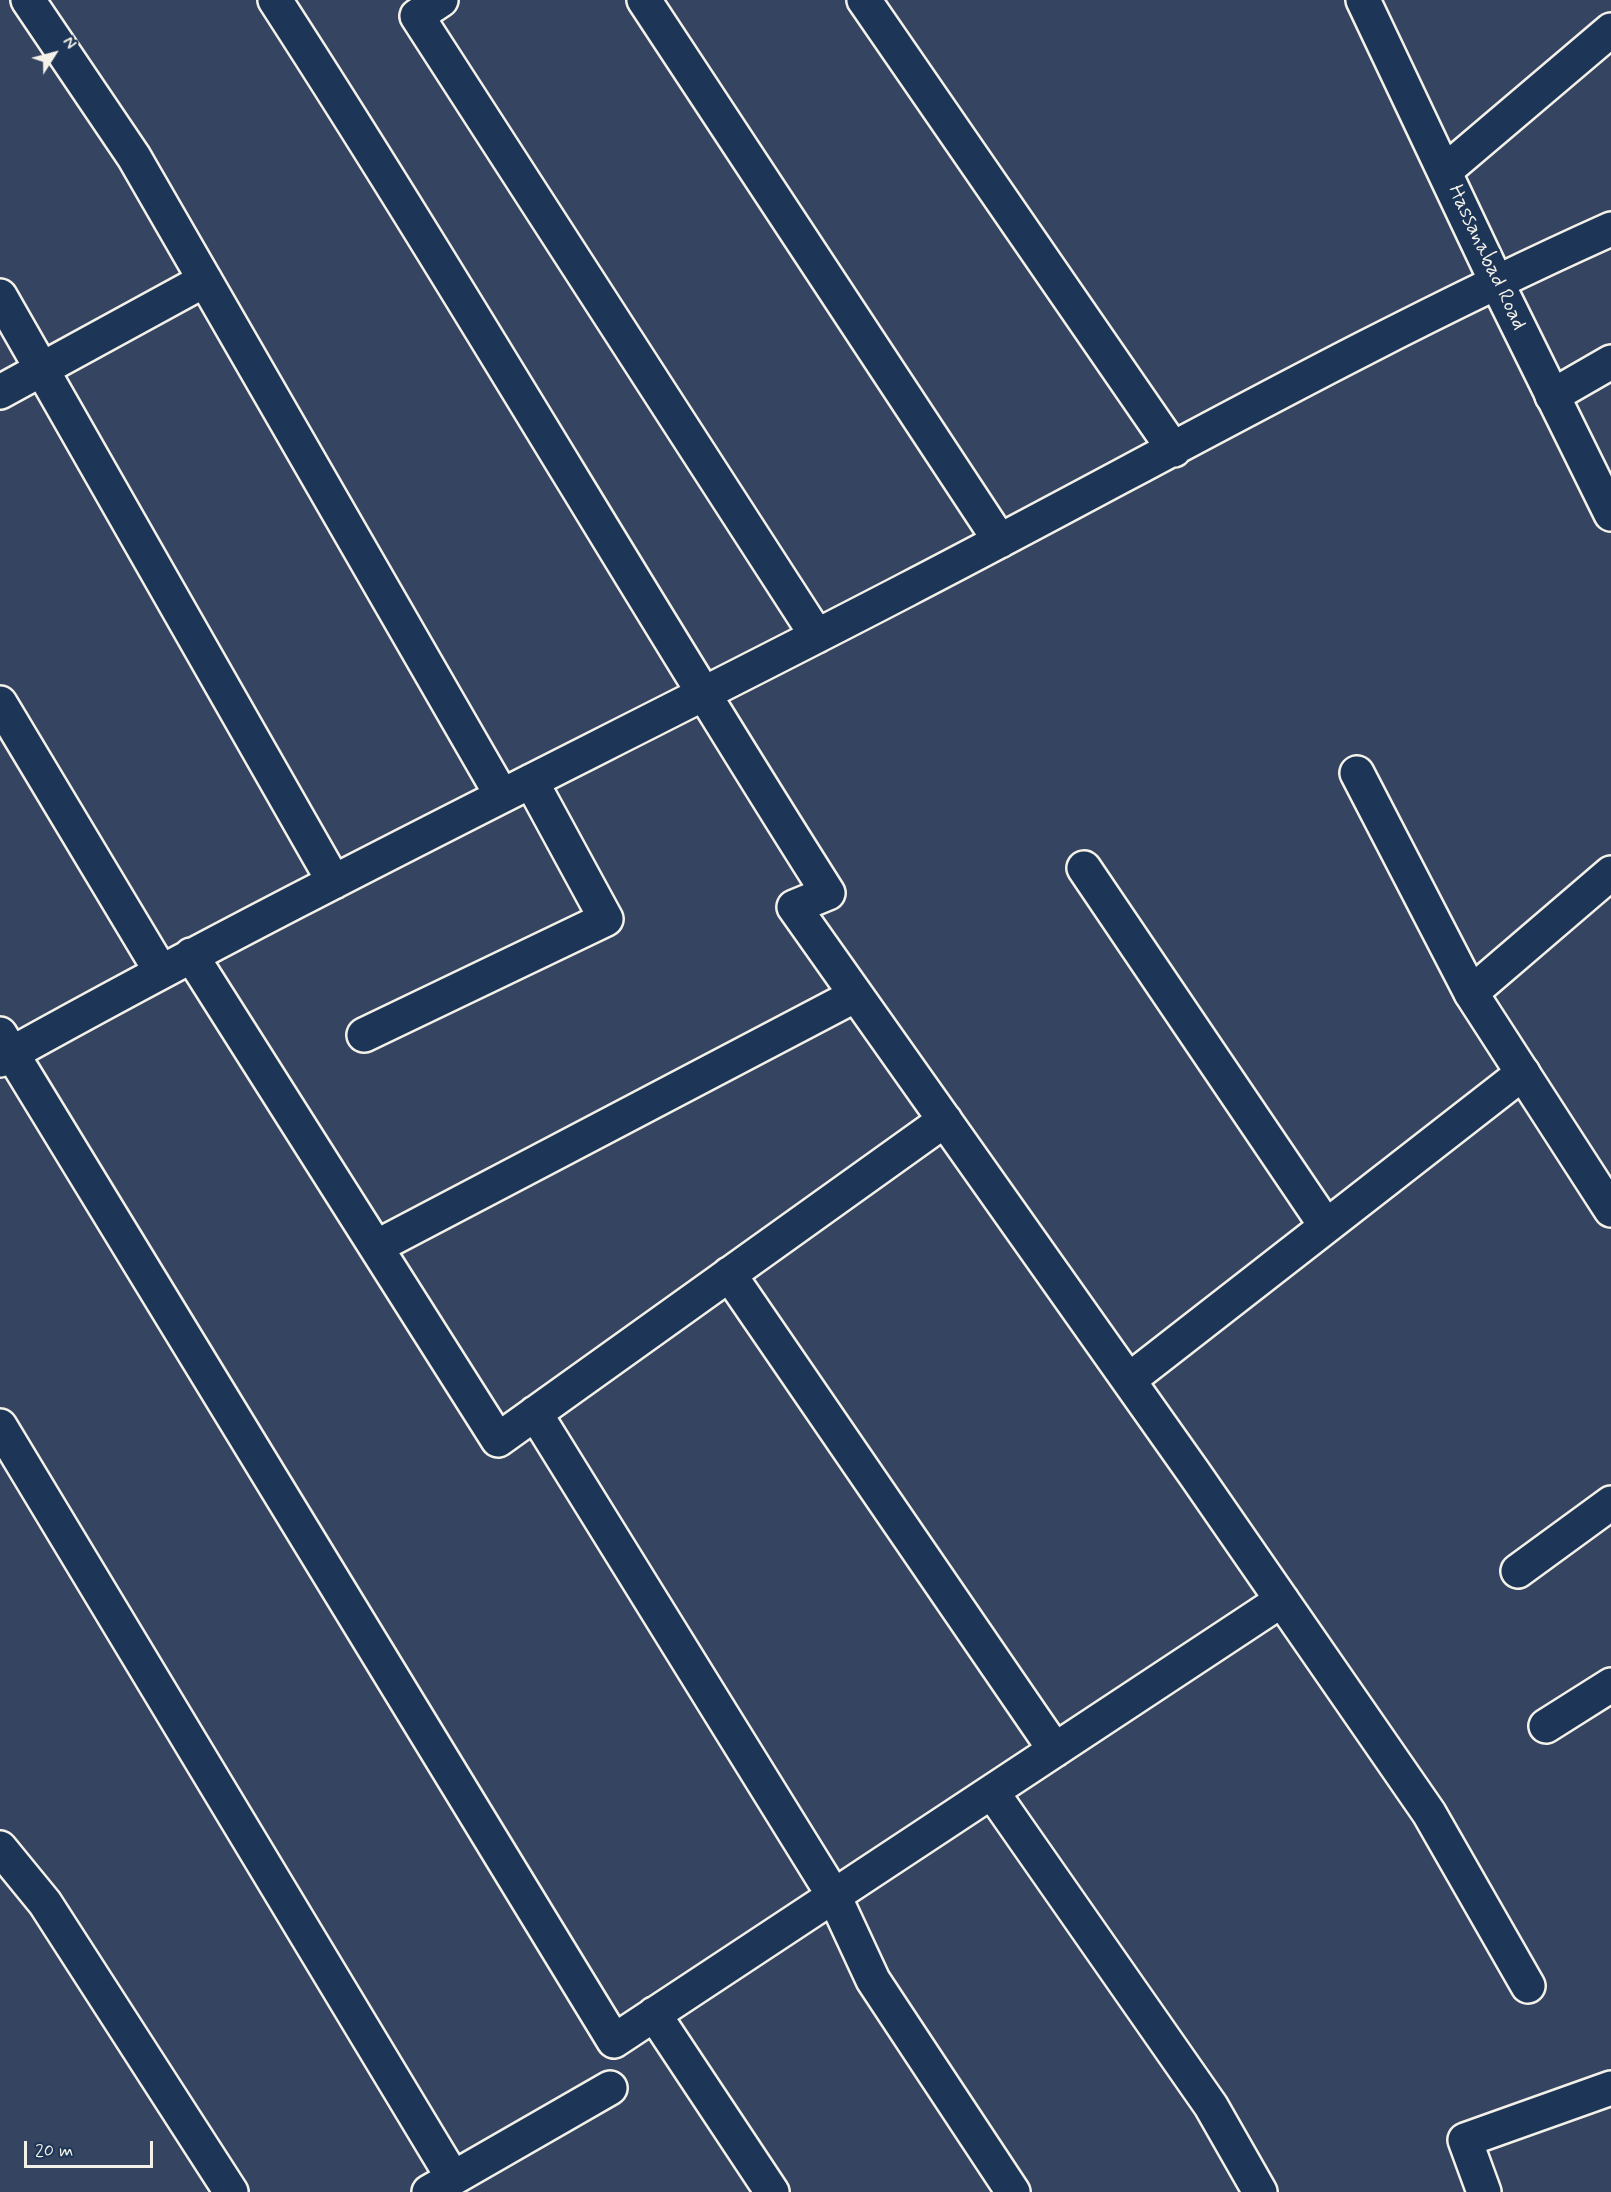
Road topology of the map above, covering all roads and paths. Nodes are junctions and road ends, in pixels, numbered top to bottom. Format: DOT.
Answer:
graph roads {
  1 [pos="28,0"];
  2 [pos="275,0"];
  3 [pos="644,0"];
  4 [pos="864,0"];
  5 [pos="1363,0"];
  6 [pos="422,5"];
  7 [pos="1611,30"];
  8 [pos="1445,171"];
  9 [pos="1611,230"];
  10 [pos="205,280"];
  11 [pos="1496,281"];
  12 [pos="0,297"];
  13 [pos="1611,362"];
  14 [pos="40,370"];
  15 [pos="0,392"];
  16 [pos="1552,396"];
  17 [pos="1174,450"];
  18 [pos="1611,514"];
  19 [pos="1000,541"];
  20 [pos="817,636"];
  21 [pos="701,694"];
  22 [pos="0,703"];
  23 [pos="1357,773"];
  24 [pos="531,781"];
  25 [pos="502,796"];
  26 [pos="1084,868"];
  27 [pos="1611,873"];
  28 [pos="334,882"];
  29 [pos="191,955"];
  30 [pos="160,970"];
  31 [pos="1471,993"];
  32 [pos="856,995"];
  33 [pos="364,1035"];
  34 [pos="4,1049"];
  35 [pos="1523,1073"];
  36 [pos="945,1120"];
  37 [pos="1611,1210"];
  38 [pos="1326,1226"];
  39 [pos="376,1246"];
  40 [pos="729,1274"];
  41 [pos="1129,1380"];
  42 [pos="535,1413"];
  43 [pos="0,1426"];
  44 [pos="1611,1503"];
  45 [pos="1518,1571"];
  46 [pos="1282,1600"];
  47 [pos="1611,1685"];
  48 [pos="1546,1726"];
  49 [pos="1055,1750"];
  50 [pos="992,1792"];
  51 [pos="0,1848"];
  52 [pos="834,1896"];
  53 [pos="1528,1986"];
  54 [pos="654,2014"];
  55 [pos="610,2088"];
  56 [pos="1611,2088"];
  57 [pos="441,2185"];
  58 [pos="231,2192"];
  59 [pos="772,2192"];
  60 [pos="1013,2192"];
  61 [pos="1260,2192"];
  62 [pos="1484,2192"];
  1 -- 10 [label="street"];
  2 -- 21 [label="street"];
  3 -- 19 [label="street"];
  4 -- 17 [label="street"];
  5 -- 8 [label="street, Hassanabad Road"];
  6 -- 20 [label="street"];
  7 -- 8 [label="street"];
  8 -- 11 [label="street, Hassanabad Road"];
  9 -- 11 [label="street"];
  10 -- 14 [label="street"];
  10 -- 25 [label="street"];
  11 -- 16 [label="street, Hassanabad Road"];
  11 -- 17 [label="street"];
  12 -- 14 [label="street"];
  13 -- 16 [label="street"];
  14 -- 15 [label="street"];
  14 -- 28 [label="street"];
  16 -- 18 [label="street, Hassanabad Road"];
  17 -- 19 [label="street"];
  19 -- 20 [label="street"];
  20 -- 21 [label="street"];
  21 -- 24 [label="street"];
  21 -- 32 [label="street"];
  22 -- 30 [label="street"];
  23 -- 31 [label="street"];
  24 -- 25 [label="street"];
  24 -- 33 [label="street"];
  25 -- 28 [label="street"];
  26 -- 38 [label="street"];
  27 -- 31 [label="street"];
  28 -- 29 [label="street"];
  29 -- 30 [label="street"];
  29 -- 39 [label="street"];
  30 -- 34 [label="street"];
  31 -- 35 [label="street"];
  32 -- 36 [label="street"];
  32 -- 39 [label="street"];
  34 -- 54 [label="street"];
  35 -- 37 [label="street"];
  35 -- 38 [label="street"];
  36 -- 40 [label="street"];
  36 -- 41 [label="street"];
  38 -- 41 [label="street"];
  39 -- 42 [label="street"];
  40 -- 42 [label="street"];
  40 -- 49 [label="street"];
  41 -- 46 [label="street"];
  42 -- 52 [label="street"];
  43 -- 57 [label="street"];
  44 -- 45 [label="street"];
  46 -- 49 [label="street"];
  46 -- 53 [label="street"];
  47 -- 48 [label="street"];
  49 -- 50 [label="street"];
  50 -- 52 [label="street"];
  50 -- 61 [label="street"];
  51 -- 58 [label="street"];
  52 -- 54 [label="street"];
  52 -- 60 [label="street"];
  54 -- 59 [label="street"];
  55 -- 57 [label="street"];
  56 -- 62 [label="street"];
}
